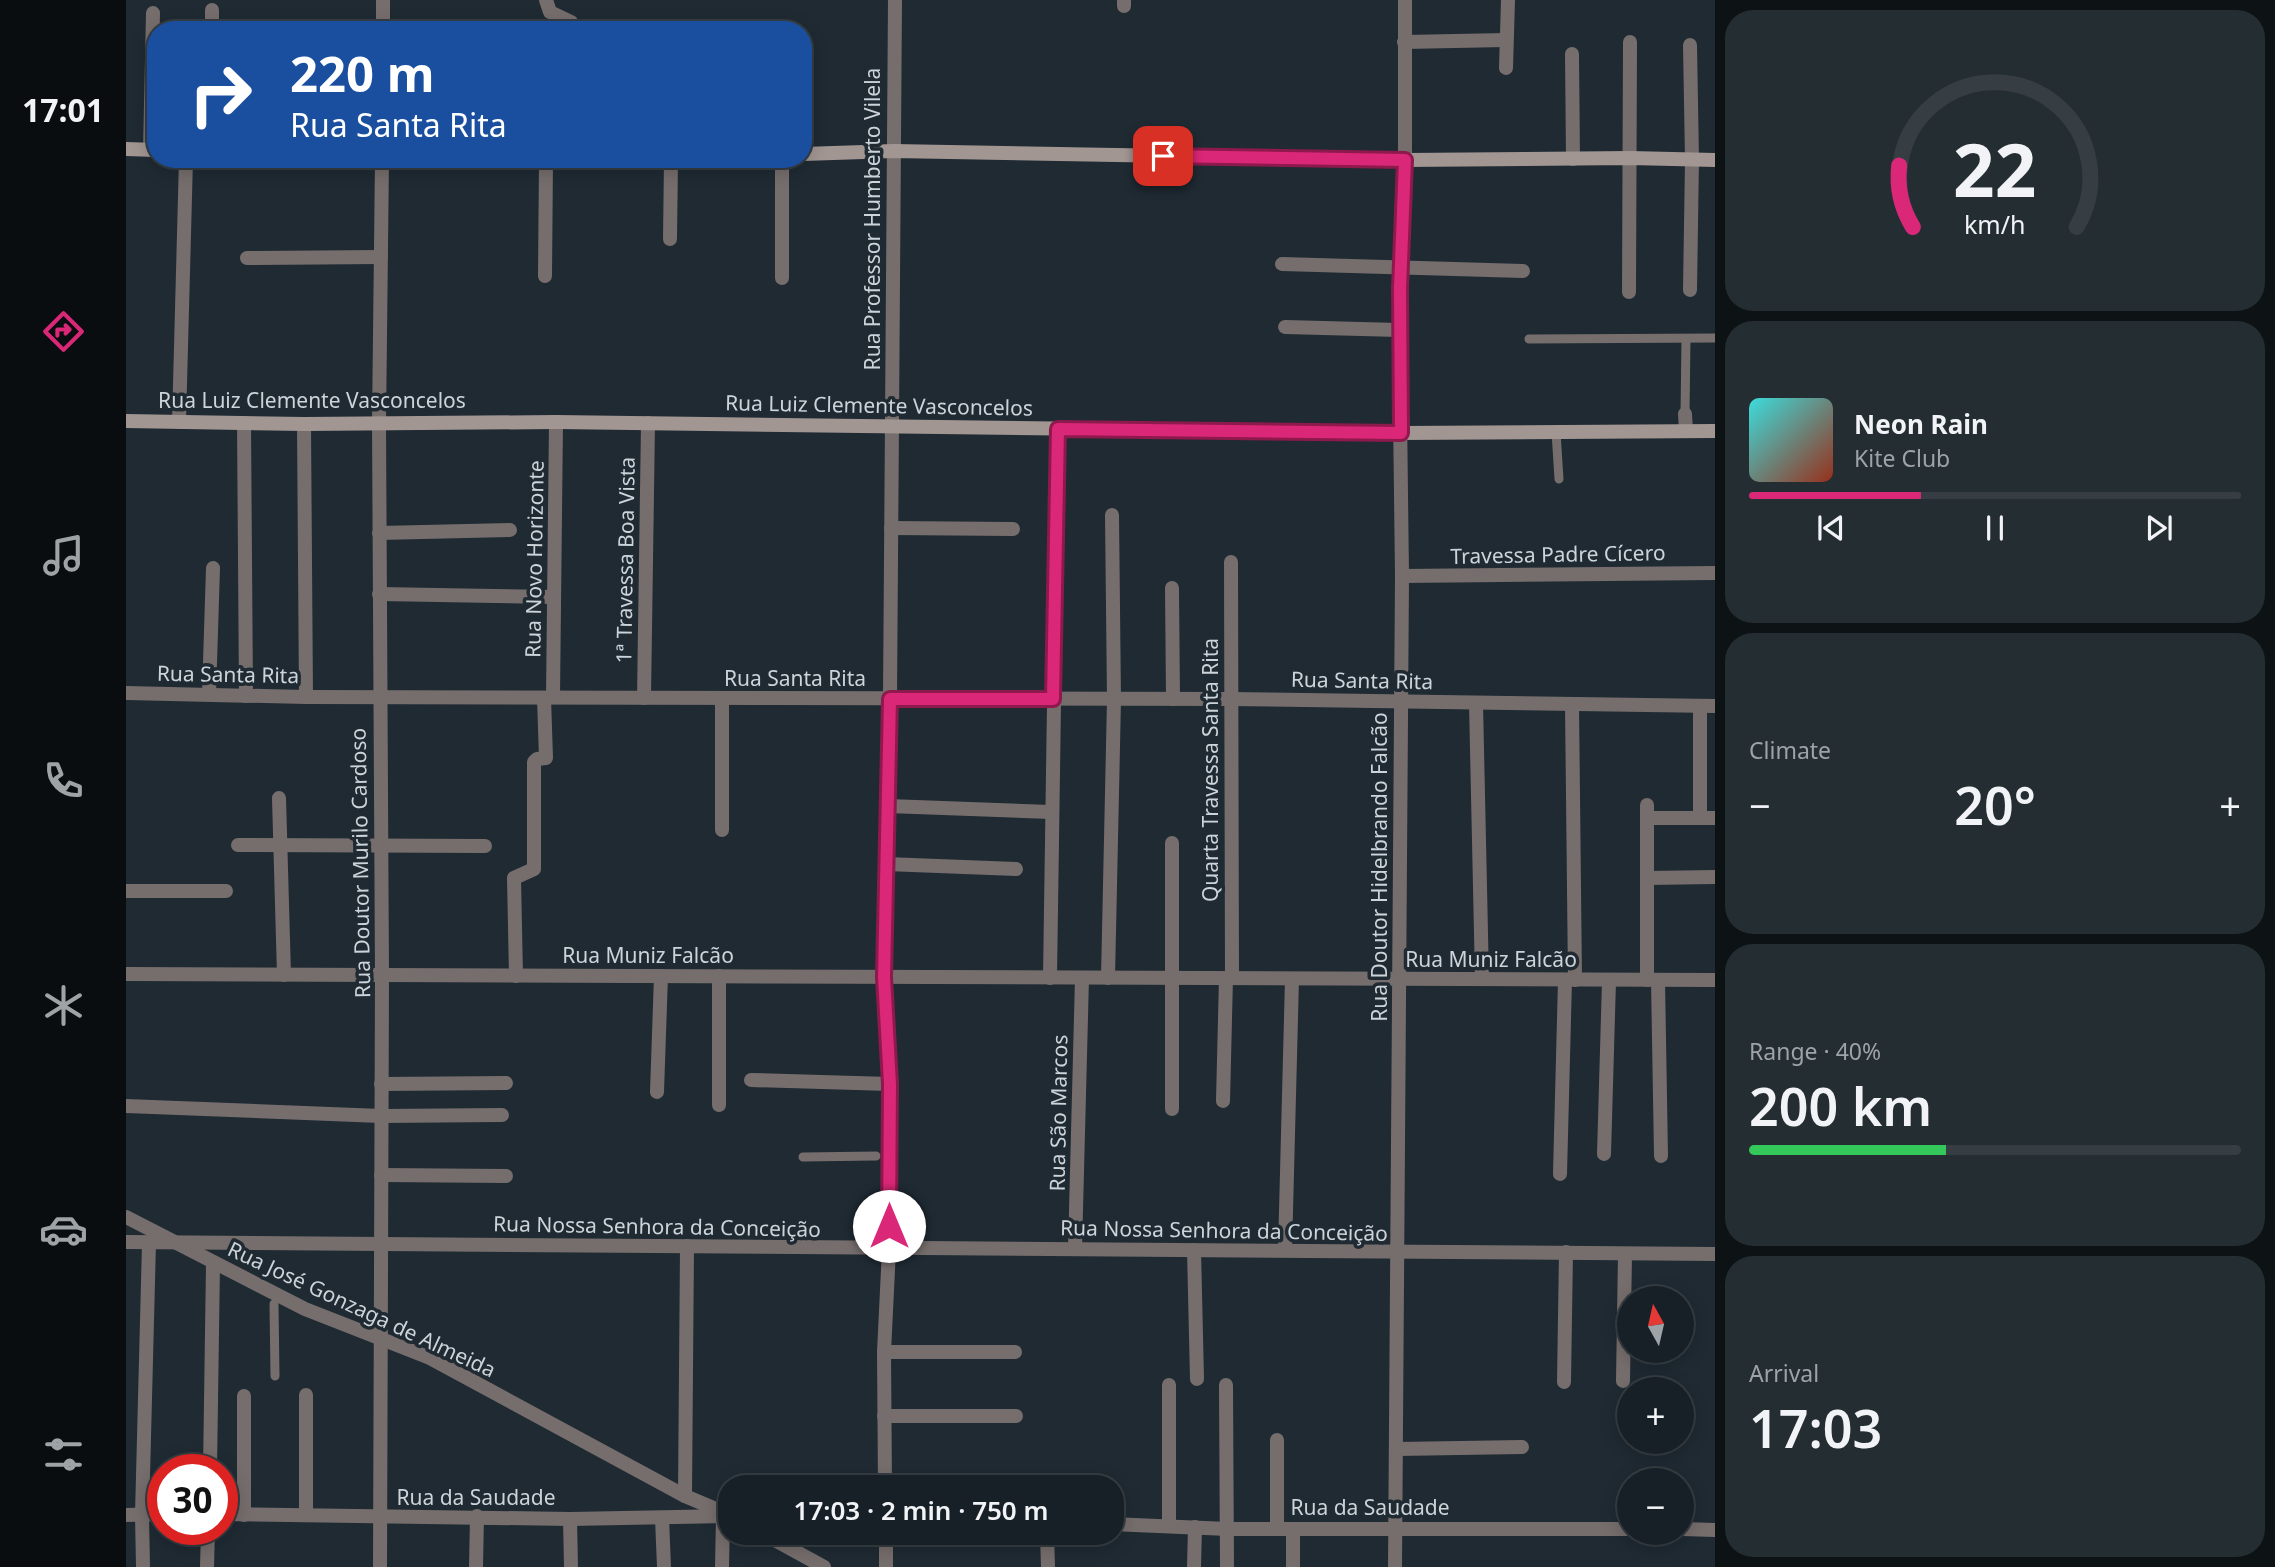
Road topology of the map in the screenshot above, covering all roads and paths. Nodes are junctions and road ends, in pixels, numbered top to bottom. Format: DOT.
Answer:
graph roads {
  1 [pos="383,0"];
  2 [pos="546,0"];
  3 [pos="895,0"];
  4 [pos="1405,0"];
  5 [pos="1508,0"];
  6 [pos="212,10"];
  7 [pos="153,13"];
  8 [pos="153,21"];
  9 [pos="212,21"];
  10 [pos="383,21"];
  11 [pos="569,21"];
  12 [pos="1506,40"];
  13 [pos="1630,41"];
  14 [pos="1404,42"];
  15 [pos="1690,44"];
  16 [pos="1572,54"];
  17 [pos="1506,68"];
  18 [pos="126,149"];
  19 [pos="147,150"];
  20 [pos="894,151"];
  21 [pos="812,154"];
  22 [pos="1630,158"];
  23 [pos="1573,159"];
  24 [pos="1405,160"];
  25 [pos="1692,160"];
  26 [pos="1715,160"];
  27 [pos="186,168"];
  28 [pos="382,168"];
  29 [pos="546,168"];
  30 [pos="671,168"];
  31 [pos="782,168"];
  32 [pos="670,239"];
  33 [pos="381,257"];
  34 [pos="247,258"];
  35 [pos="1282,264"];
  36 [pos="1400,267"];
  37 [pos="1523,271"];
  38 [pos="545,276"];
  39 [pos="782,278"];
  40 [pos="1690,290"];
  41 [pos="1629,292"];
  42 [pos="1285,327"];
  43 [pos="1399,330"];
  44 [pos="1715,338"];
  45 [pos="1530,339"];
  46 [pos="1686,339"];
  47 [pos="1685,414"];
  48 [pos="126,421"];
  49 [pos="179,422"];
  50 [pos="556,422"];
  51 [pos="244,423"];
  52 [pos="379,423"];
  53 [pos="648,423"];
  54 [pos="304,424"];
  55 [pos="891,427"];
  56 [pos="1058,429"];
  57 [pos="1686,431"];
  58 [pos="1556,432"];
  59 [pos="1715,432"];
  60 [pos="1401,433"];
  61 [pos="1559,479"];
  62 [pos="1112,515"];
  63 [pos="891,528"];
  64 [pos="1013,529"];
  65 [pos="510,530"];
  66 [pos="379,533"];
  67 [pos="1231,562"];
  68 [pos="213,568"];
  69 [pos="1715,573"];
  70 [pos="1402,576"];
  71 [pos="1172,588"];
  72 [pos="379,594"];
  73 [pos="554,597"];
  74 [pos="126,693"];
  75 [pos="209,694"];
  76 [pos="246,695"];
  77 [pos="379,696"];
  78 [pos="306,697"];
  79 [pos="549,697"];
  80 [pos="645,698"];
  81 [pos="722,698"];
  82 [pos="890,699"];
  83 [pos="1053,699"];
  84 [pos="1173,699"];
  85 [pos="1230,699"];
  86 [pos="1114,700"];
  87 [pos="1401,702"];
  88 [pos="1476,703"];
  89 [pos="1572,704"];
  90 [pos="1708,706"];
  91 [pos="279,798"];
  92 [pos="888,806"];
  93 [pos="1051,812"];
  94 [pos="1707,818"];
  95 [pos="722,830"];
  96 [pos="1172,843"];
  97 [pos="281,844"];
  98 [pos="381,844"];
  99 [pos="238,845"];
  100 [pos="485,846"];
  101 [pos="886,864"];
  102 [pos="1016,869"];
  103 [pos="1715,877"];
  104 [pos="1647,878"];
  105 [pos="126,891"];
  106 [pos="226,891"];
  107 [pos="126,974"];
  108 [pos="284,975"];
  109 [pos="383,976"];
  110 [pos="516,976"];
  111 [pos="661,976"];
  112 [pos="719,976"];
  113 [pos="884,977"];
  114 [pos="1050,978"];
  115 [pos="1082,978"];
  116 [pos="1108,978"];
  117 [pos="1171,978"];
  118 [pos="1229,978"];
  119 [pos="1292,978"];
  120 [pos="1399,979"];
  121 [pos="1482,979"];
  122 [pos="1570,980"];
  123 [pos="1652,980"];
  124 [pos="1715,980"];
  125 [pos="1609,981"];
  126 [pos="751,1080"];
  127 [pos="506,1083"];
  128 [pos="381,1084"];
  129 [pos="890,1084"];
  130 [pos="657,1092"];
  131 [pos="1223,1101"];
  132 [pos="719,1105"];
  133 [pos="126,1106"];
  134 [pos="1172,1109"];
  135 [pos="502,1115"];
  136 [pos="381,1116"];
  137 [pos="1604,1154"];
  138 [pos="883,1156"];
  139 [pos="1661,1156"];
  140 [pos="803,1157"];
  141 [pos="1560,1174"];
  142 [pos="381,1175"];
  143 [pos="506,1176"];
  144 [pos="126,1217"];
  145 [pos="126,1242"];
  146 [pos="149,1242"];
  147 [pos="177,1243"];
  148 [pos="381,1245"];
  149 [pos="687,1246"];
  150 [pos="889,1249"];
  151 [pos="1075,1249"];
  152 [pos="1194,1250"];
  153 [pos="1286,1251"];
  154 [pos="1566,1252"];
  155 [pos="1397,1253"];
  156 [pos="1625,1254"];
  157 [pos="1715,1254"];
  158 [pos="213,1264"];
  159 [pos="274,1298"];
  160 [pos="381,1339"];
  161 [pos="884,1352"];
  162 [pos="1015,1352"];
  163 [pos="275,1376"];
  164 [pos="1623,1377"];
  165 [pos="1197,1379"];
  166 [pos="1564,1382"];
  167 [pos="1168,1385"];
  168 [pos="1226,1385"];
  169 [pos="306,1395"];
  170 [pos="244,1396"];
  171 [pos="884,1416"];
  172 [pos="1016,1416"];
  173 [pos="1277,1440"];
  174 [pos="1522,1447"];
  175 [pos="1404,1449"];
  176 [pos="209,1454"];
  177 [pos="885,1475"];
  178 [pos="685,1496"];
  179 [pos="718,1511"];
  180 [pos="142,1514"];
  181 [pos="147,1514"];
  182 [pos="306,1514"];
  183 [pos="126,1515"];
  184 [pos="238,1515"];
  185 [pos="244,1515"];
  186 [pos="477,1516"];
  187 [pos="718,1516"];
  188 [pos="380,1517"];
  189 [pos="663,1518"];
  190 [pos="570,1519"];
  191 [pos="1124,1524"];
  192 [pos="1169,1525"];
  193 [pos="1195,1527"];
  194 [pos="1277,1528"];
  195 [pos="1396,1528"];
  196 [pos="1228,1529"];
  197 [pos="1293,1529"];
  198 [pos="1617,1529"];
  199 [pos="1694,1529"];
  200 [pos="1715,1530"];
  201 [pos="208,1545"];
  202 [pos="725,1545"];
  203 [pos="778,1545"];
  204 [pos="886,1545"];
  205 [pos="1047,1545"];
  206 [pos="800,1561"];
  207 [pos="143,1567"];
  208 [pos="207,1567"];
  209 [pos="380,1567"];
  210 [pos="476,1567"];
  211 [pos="571,1567"];
  212 [pos="664,1567"];
  213 [pos="722,1567"];
  214 [pos="824,1567"];
  215 [pos="886,1567"];
  216 [pos="1048,1567"];
  217 [pos="1194,1567"];
  218 [pos="1227,1567"];
  219 [pos="1293,1567"];
  220 [pos="1395,1567"];
  1 -- 10 [label="street"];
  2 -- 11 [label="street"];
  3 -- 20 [label="street, Rua Professor Humberto Vilela"];
  4 -- 14 [label="street, Rua Doutor Hidelbrando Falcão"];
  5 -- 12 [label="street"];
  6 -- 9 [label="street"];
  7 -- 8 [label="street"];
  12 -- 14 [label="street"];
  12 -- 17 [label="street"];
  13 -- 22 [label="street"];
  14 -- 24 [label="street, Rua Doutor Hidelbrando Falcão"];
  15 -- 25 [label="street"];
  16 -- 23 [label="street"];
  18 -- 19 [label="street"];
  20 -- 21 [label="street"];
  20 -- 24 [label="street"];
  20 -- 55 [label="street, Rua Professor Humberto Vilela"];
  22 -- 23 [label="street"];
  22 -- 25 [label="street"];
  22 -- 41 [label="street"];
  23 -- 24 [label="street"];
  24 -- 36 [label="street, Rua Doutor Hidelbrando Falcão"];
  25 -- 26 [label="street"];
  25 -- 40 [label="street"];
  27 -- 49 [label="street"];
  28 -- 33 [label="street, Rua Doutor Murilo Cardoso"];
  29 -- 38 [label="street"];
  30 -- 32 [label="street"];
  31 -- 39 [label="street"];
  33 -- 34 [label="street"];
  33 -- 52 [label="street, Rua Doutor Murilo Cardoso"];
  35 -- 36 [label="street"];
  36 -- 37 [label="street"];
  36 -- 43 [label="street, Rua Doutor Hidelbrando Falcão"];
  42 -- 43 [label="street"];
  43 -- 60 [label="street, Rua Doutor Hidelbrando Falcão"];
  44 -- 46 [label="lane"];
  45 -- 46 [label="lane"];
  46 -- 47 [label="lane"];
  47 -- 57 [label="street"];
  48 -- 49 [label="street, Rua Luiz Clemente Vasconcelos"];
  49 -- 51 [label="street, Rua Luiz Clemente Vasconcelos"];
  50 -- 52 [label="street, Rua Luiz Clemente Vasconcelos"];
  50 -- 53 [label="street, Rua Luiz Clemente Vasconcelos"];
  50 -- 73 [label="street, Rua Novo Horizonte"];
  51 -- 54 [label="street, Rua Luiz Clemente Vasconcelos"];
  51 -- 76 [label="street"];
  52 -- 54 [label="street, Rua Luiz Clemente Vasconcelos"];
  52 -- 66 [label="street, Rua Doutor Murilo Cardoso"];
  53 -- 55 [label="street, Rua Luiz Clemente Vasconcelos"];
  53 -- 80 [label="street, 1ª Travessa Boa Vista"];
  54 -- 78 [label="street"];
  55 -- 56 [label="street, Rua Luiz Clemente Vasconcelos"];
  55 -- 63 [label="street, Rua Professor Humberto Vilela"];
  56 -- 60 [label="street, Rua Luiz Clemente Vasconcelos"];
  56 -- 83 [label="street"];
  57 -- 58 [label="street, Rua Luiz Clemente Vasconcelos"];
  57 -- 59 [label="street, Rua Luiz Clemente Vasconcelos"];
  58 -- 60 [label="street, Rua Luiz Clemente Vasconcelos"];
  58 -- 61 [label="lane"];
  60 -- 70 [label="street, Rua Doutor Hidelbrando Falcão"];
  62 -- 86 [label="street"];
  63 -- 64 [label="street"];
  63 -- 82 [label="street, Rua Professor Humberto Vilela"];
  65 -- 66 [label="street"];
  66 -- 72 [label="street, Rua Doutor Murilo Cardoso"];
  67 -- 85 [label="street, Quarta Travessa Santa Rita"];
  68 -- 75 [label="street"];
  69 -- 70 [label="street, Travessa Padre Cícero"];
  70 -- 87 [label="street, Rua Doutor Hidelbrando Falcão"];
  71 -- 84 [label="street"];
  72 -- 73 [label="street"];
  72 -- 77 [label="street, Rua Doutor Murilo Cardoso"];
  73 -- 79 [label="street, Rua Novo Horizonte"];
  74 -- 75 [label="street, Rua Santa Rita"];
  75 -- 76 [label="street, Rua Santa Rita"];
  76 -- 78 [label="street, Rua Santa Rita"];
  77 -- 78 [label="street, Rua Santa Rita"];
  77 -- 79 [label="street, Rua Santa Rita"];
  77 -- 98 [label="street, Rua Doutor Murilo Cardoso"];
  79 -- 80 [label="street, Rua Santa Rita"];
  79 -- 110 [label="street, Rua Novo Horizonte"];
  80 -- 81 [label="street, Rua Santa Rita"];
  81 -- 82 [label="street, Rua Santa Rita"];
  81 -- 95 [label="street"];
  82 -- 83 [label="street, Rua Santa Rita"];
  82 -- 92 [label="street, Rua Professor Humberto Vilela"];
  83 -- 86 [label="street, Rua Santa Rita"];
  83 -- 93 [label="street"];
  84 -- 85 [label="street, Rua Santa Rita"];
  84 -- 86 [label="street, Rua Santa Rita"];
  85 -- 87 [label="street, Rua Santa Rita"];
  85 -- 118 [label="street, Quarta Travessa Santa Rita"];
  86 -- 116 [label="street"];
  87 -- 88 [label="street, Rua Santa Rita"];
  87 -- 120 [label="street, Rua Doutor Hidelbrando Falcão"];
  88 -- 89 [label="street, Rua Santa Rita"];
  88 -- 121 [label="street"];
  89 -- 90 [label="street, Rua Santa Rita"];
  89 -- 122 [label="street"];
  90 -- 94 [label="street"];
  91 -- 97 [label="street"];
  92 -- 93 [label="street"];
  92 -- 101 [label="street, Rua Professor Humberto Vilela"];
  93 -- 114 [label="street"];
  94 -- 104 [label="street"];
  96 -- 117 [label="street"];
  97 -- 98 [label="street"];
  97 -- 99 [label="street"];
  97 -- 108 [label="street"];
  98 -- 100 [label="street"];
  98 -- 109 [label="street, Rua Doutor Murilo Cardoso"];
  101 -- 102 [label="street"];
  101 -- 113 [label="street, Rua Professor Humberto Vilela"];
  103 -- 104 [label="street"];
  104 -- 123 [label="street"];
  105 -- 106 [label="street"];
  107 -- 108 [label="street, Rua Muniz Falcão"];
  108 -- 109 [label="street, Rua Muniz Falcão"];
  109 -- 110 [label="street, Rua Muniz Falcão"];
  109 -- 128 [label="street, Rua Doutor Murilo Cardoso"];
  110 -- 111 [label="street, Rua Muniz Falcão"];
  111 -- 112 [label="street, Rua Muniz Falcão"];
  111 -- 130 [label="street"];
  112 -- 113 [label="street, Rua Muniz Falcão"];
  112 -- 132 [label="street"];
  113 -- 114 [label="street, Rua Muniz Falcão"];
  113 -- 129 [label="street, Rua Professor Humberto Vilela"];
  114 -- 115 [label="street, Rua Muniz Falcão"];
  115 -- 116 [label="street, Rua Muniz Falcão"];
  115 -- 151 [label="street, Rua São Marcos"];
  116 -- 117 [label="street, Rua Muniz Falcão"];
  117 -- 118 [label="street, Rua Muniz Falcão"];
  117 -- 134 [label="street"];
  118 -- 119 [label="street, Rua Muniz Falcão"];
  118 -- 131 [label="street"];
  119 -- 120 [label="street, Rua Muniz Falcão"];
  119 -- 153 [label="street"];
  120 -- 121 [label="street, Rua Muniz Falcão"];
  120 -- 155 [label="street, Rua Doutor Hidelbrando Falcão"];
  121 -- 122 [label="street, Rua Muniz Falcão"];
  122 -- 125 [label="street, Rua Muniz Falcão"];
  122 -- 141 [label="street"];
  123 -- 124 [label="street, Rua Muniz Falcão"];
  123 -- 125 [label="street, Rua Muniz Falcão"];
  123 -- 139 [label="street"];
  125 -- 137 [label="street"];
  126 -- 129 [label="street"];
  127 -- 128 [label="street"];
  128 -- 136 [label="street, Rua Doutor Murilo Cardoso"];
  129 -- 138 [label="street, Rua Professor Humberto Vilela"];
  133 -- 136 [label="street"];
  135 -- 136 [label="street"];
  136 -- 142 [label="street, Rua Doutor Murilo Cardoso"];
  138 -- 140 [label="lane"];
  138 -- 150 [label="street, Rua Professor Humberto Vilela"];
  142 -- 143 [label="street"];
  142 -- 148 [label="street, Rua Doutor Murilo Cardoso"];
  144 -- 147 [label="street, Rua José Gonzaga de Almeida"];
  145 -- 146 [label="street, Rua Nossa Senhora da Conceição"];
  146 -- 147 [label="street, Rua Nossa Senhora da Conceição"];
  146 -- 180 [label="street"];
  147 -- 148 [label="street, Rua Nossa Senhora da Conceição"];
  147 -- 158 [label="street, Rua José Gonzaga de Almeida"];
  148 -- 149 [label="street, Rua Nossa Senhora da Conceição"];
  148 -- 160 [label="street, Rua Doutor Murilo Cardoso"];
  149 -- 150 [label="street, Rua Nossa Senhora da Conceição"];
  149 -- 178 [label="street"];
  150 -- 151 [label="street, Rua Nossa Senhora da Conceição"];
  150 -- 161 [label="street, Rua Professor Humberto Vilela"];
  151 -- 152 [label="street, Rua Nossa Senhora da Conceição"];
  152 -- 153 [label="street, Rua Nossa Senhora da Conceição"];
  152 -- 165 [label="street"];
  153 -- 155 [label="street, Rua Nossa Senhora da Conceição"];
  154 -- 155 [label="street, Rua Nossa Senhora da Conceição"];
  154 -- 156 [label="street, Rua Nossa Senhora da Conceição"];
  154 -- 166 [label="street"];
  155 -- 175 [label="street, Rua Doutor Hidelbrando Falcão"];
  156 -- 157 [label="street, Rua Nossa Senhora da Conceição"];
  156 -- 164 [label="street"];
  158 -- 159 [label="street, Rua José Gonzaga de Almeida"];
  158 -- 176 [label="street"];
  159 -- 160 [label="street, Rua José Gonzaga de Almeida"];
  159 -- 163 [label="lane"];
  160 -- 178 [label="street, Rua José Gonzaga de Almeida"];
  160 -- 188 [label="street, Rua Doutor Murilo Cardoso"];
  161 -- 162 [label="street"];
  161 -- 171 [label="street, Rua Professor Humberto Vilela"];
  167 -- 192 [label="street"];
  168 -- 196 [label="street"];
  169 -- 182 [label="street"];
  170 -- 185 [label="street"];
  171 -- 172 [label="street"];
  171 -- 177 [label="street, Rua Professor Humberto Vilela"];
  173 -- 194 [label="street"];
  174 -- 175 [label="street"];
  175 -- 195 [label="street, Rua Doutor Hidelbrando Falcão"];
  178 -- 179 [label="street, Rua José Gonzaga de Almeida"];
  180 -- 181 [label="street"];
  180 -- 183 [label="street"];
  180 -- 207 [label="street"];
  182 -- 185 [label="street, Rua da Saudade"];
  182 -- 188 [label="street, Rua da Saudade"];
  184 -- 185 [label="street, Rua da Saudade"];
  186 -- 188 [label="street, Rua da Saudade"];
  186 -- 190 [label="street, Rua da Saudade"];
  186 -- 210 [label="street"];
  187 -- 189 [label="street, Rua da Saudade"];
  188 -- 209 [label="street, Rua Doutor Murilo Cardoso"];
  189 -- 190 [label="street, Rua da Saudade"];
  189 -- 212 [label="street"];
  190 -- 211 [label="street"];
  191 -- 192 [label="street, Rua da Saudade"];
  192 -- 193 [label="street, Rua da Saudade"];
  193 -- 196 [label="street, Rua da Saudade"];
  193 -- 217 [label="street"];
  194 -- 196 [label="street, Rua da Saudade"];
  194 -- 197 [label="street, Rua da Saudade"];
  195 -- 197 [label="street, Rua da Saudade"];
  195 -- 198 [label="street, Rua da Saudade"];
  195 -- 220 [label="street, Rua Doutor Hidelbrando Falcão"];
  196 -- 218 [label="street"];
  197 -- 219 [label="street"];
  199 -- 200 [label="street"];
  201 -- 208 [label="street"];
  202 -- 213 [label="street"];
  203 -- 206 [label="street"];
  204 -- 215 [label="street"];
  205 -- 216 [label="street"];
  206 -- 214 [label="street"];
}
